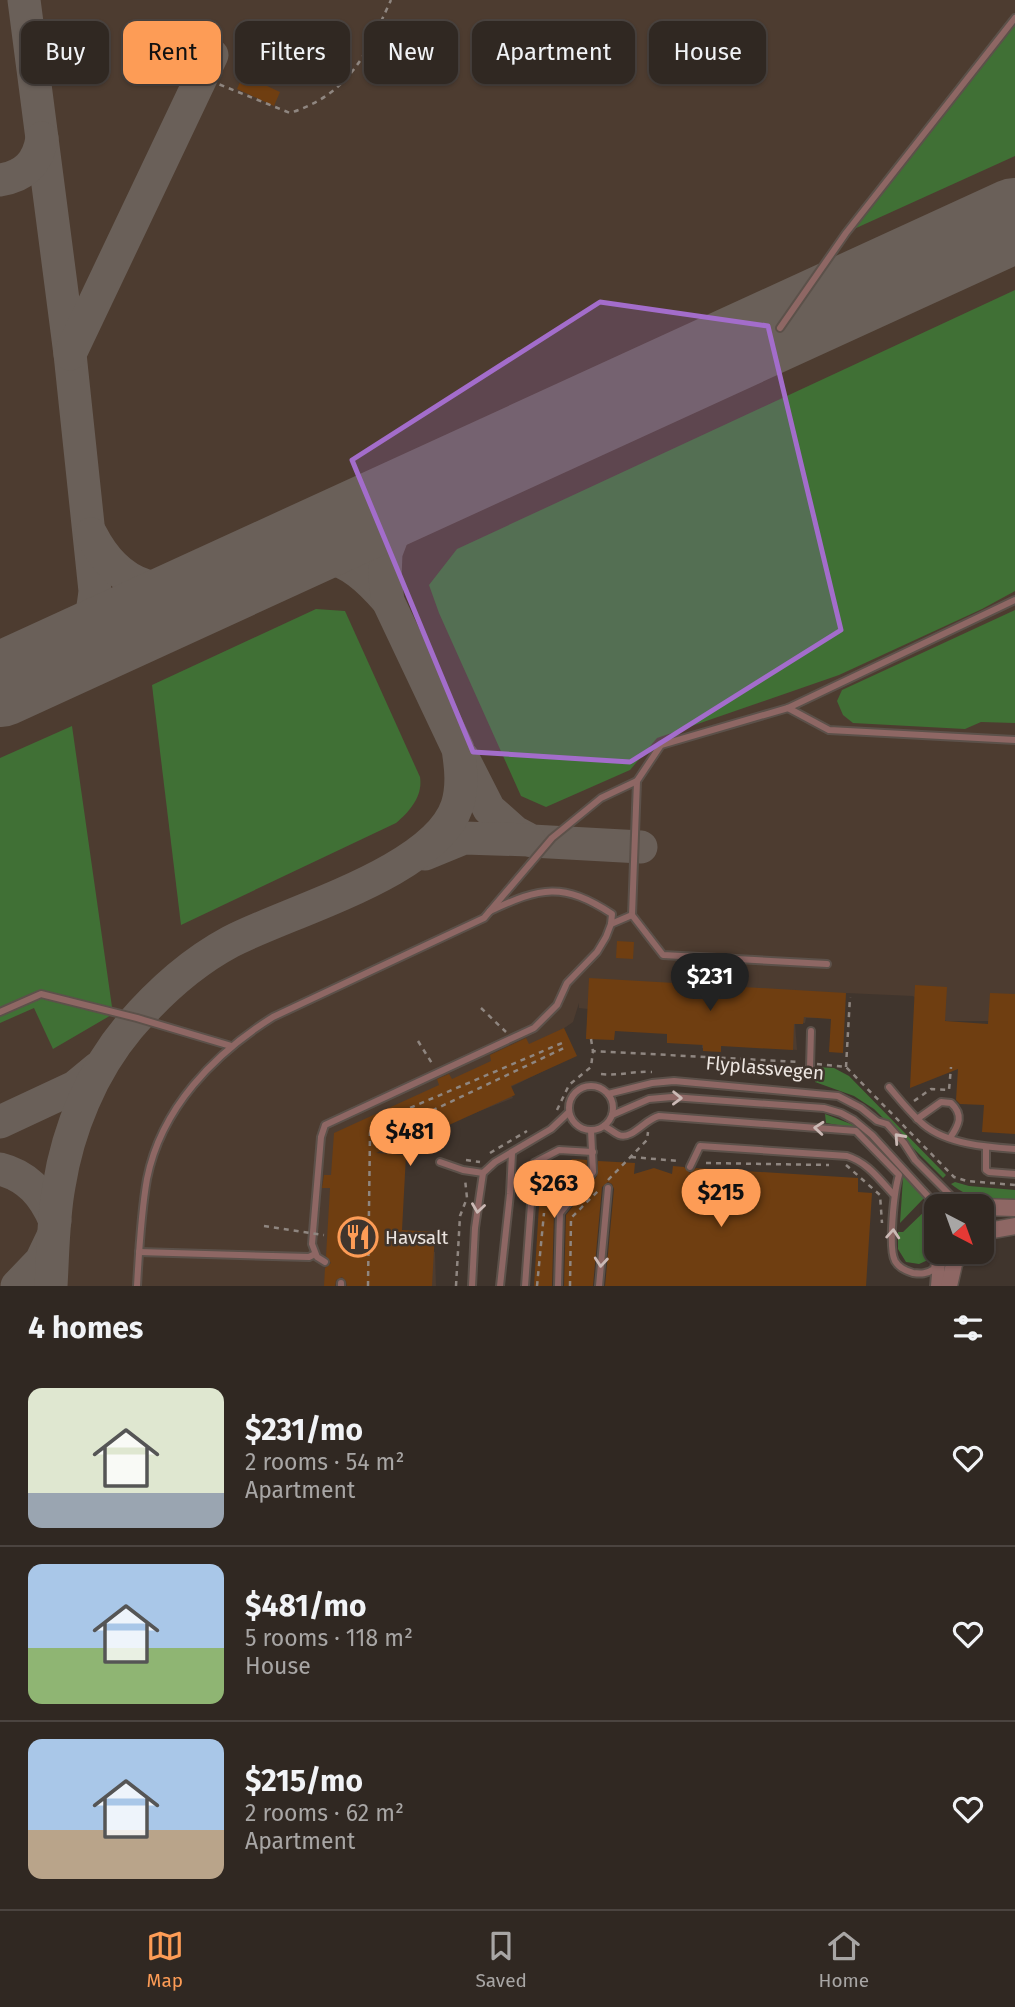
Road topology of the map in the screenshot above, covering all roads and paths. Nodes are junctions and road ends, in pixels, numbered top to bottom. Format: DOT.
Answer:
graph roads {
  1 [pos="391,0"];
  2 [pos="1015,18"];
  3 [pos="218,84"];
  4 [pos="780,328"];
  5 [pos="1015,600"];
  6 [pos="788,708"];
  7 [pos="1015,740"];
  8 [pos="637,781"];
  9 [pos="488,912"];
  10 [pos="632,915"];
  11 [pos="611,924"];
  12 [pos="827,964"];
  13 [pos="850,997"];
  14 [pos="481,1008"];
  15 [pos="0,1012"];
  16 [pos="811,1031"];
  17 [pos="506,1032"];
  18 [pos="591,1039"];
  19 [pos="418,1041"];
  20 [pos="231,1046"];
  21 [pos="593,1051"];
  22 [pos="712,1051"];
  23 [pos="712,1056"];
  24 [pos="433,1065"];
  25 [pos="810,1067"];
  26 [pos="846,1067"];
  27 [pos="951,1067"];
  28 [pos="587,1072"];
  29 [pos="652,1072"];
  30 [pos="601,1074"];
  31 [pos="889,1087"];
  32 [pos="608,1094"];
  33 [pos="907,1107"];
  34 [pos="569,1112"];
  35 [pos="612,1115"];
  36 [pos="554,1116"];
  37 [pos="897,1118"];
  38 [pos="917,1119"];
  39 [pos="604,1126"];
  40 [pos="530,1129"];
  41 [pos="591,1130"];
  42 [pos="649,1131"];
  43 [pos="370,1133"];
  44 [pos="950,1138"];
  45 [pos="986,1147"];
  46 [pos="1015,1149"];
  47 [pos="593,1152"];
  48 [pos="512,1153"];
  49 [pos="631,1157"];
  50 [pos="679,1161"];
  51 [pos="440,1162"];
  52 [pos="706,1163"];
  53 [pos="832,1165"];
  54 [pos="846,1165"];
  55 [pos="690,1167"];
  56 [pos="463,1170"];
  57 [pos="483,1173"];
  58 [pos="1015,1174"];
  59 [pos="608,1188"];
  60 [pos="893,1194"];
  61 [pos="926,1194"];
  62 [pos="949,1194"];
  63 [pos="994,1207"];
  64 [pos="1015,1208"];
  65 [pos="544,1213"];
  66 [pos="882,1223"];
  67 [pos="264,1226"];
  68 [pos="1015,1226"];
  69 [pos="994,1230"];
  70 [pos="324,1235"];
  71 [pos="139,1251"];
  72 [pos="315,1254"];
  73 [pos="325,1262"];
  74 [pos="935,1264"];
  75 [pos="938,1264"];
  76 [pos="954,1264"];
  77 [pos="137,1286"];
  78 [pos="368,1286"];
  79 [pos="456,1286"];
  80 [pos="472,1286"];
  81 [pos="500,1286"];
  82 [pos="526,1286"];
  83 [pos="537,1286"];
  84 [pos="558,1286"];
  85 [pos="570,1286"];
  86 [pos="598,1286"];
  87 [pos="937,1286"];
  88 [pos="949,1286"];
  1 -- 3 [label="path"];
  2 -- 4 [label="lane"];
  5 -- 6 [label="lane"];
  6 -- 7 [label="lane"];
  6 -- 8 [label="lane"];
  8 -- 9 [label="lane"];
  8 -- 10 [label="lane"];
  9 -- 11 [label="lane"];
  9 -- 20 [label="lane"];
  10 -- 11 [label="lane"];
  10 -- 12 [label="lane"];
  11 -- 72 [label="lane"];
  13 -- 26 [label="path"];
  14 -- 17 [label="path"];
  15 -- 20 [label="lane"];
  16 -- 25 [label="lane"];
  18 -- 21 [label="path"];
  19 -- 24 [label="path"];
  20 -- 71 [label="lane"];
  22 -- 23 [label="path"];
  27 -- 33 [label="path"];
  28 -- 36 [label="path"];
  29 -- 30 [label="path"];
  31 -- 33 [label="lane"];
  32 -- 34 [label="lane, Flyplassvegen"];
  32 -- 35 [label="lane"];
  62 -- 32 [label="lane, Flyplassvegen, one-way"];
  33 -- 37 [label="path"];
  33 -- 38 [label="lane"];
  34 -- 41 [label="lane"];
  34 -- 48 [label="lane, Flyplassvegen"];
  35 -- 39 [label="lane"];
  35 -- 61 [label="lane, one-way"];
  38 -- 44 [label="lane"];
  38 -- 44 [label="lane"];
  39 -- 41 [label="lane"];
  60 -- 39 [label="lane, one-way"];
  40 -- 56 [label="path"];
  41 -- 47 [label="lane"];
  42 -- 49 [label="path"];
  43 -- 43 [label="path"];
  43 -- 78 [label="path"];
  44 -- 45 [label="lane"];
  45 -- 46 [label="lane"];
  45 -- 58 [label="lane"];
  47 -- 82 [label="lane"];
  47 -- 84 [label="lane"];
  48 -- 57 [label="lane, Flyplassvegen"];
  48 -- 81 [label="lane"];
  49 -- 50 [label="path"];
  49 -- 85 [label="path"];
  51 -- 56 [label="lane"];
  52 -- 53 [label="path"];
  54 -- 66 [label="path"];
  55 -- 60 [label="lane"];
  56 -- 57 [label="lane"];
  56 -- 79 [label="path"];
  57 -- 80 [label="lane, one-way"];
  59 -- 86 [label="lane, one-way"];
  74 -- 60 [label="lane, one-way"];
  63 -- 64 [label="street"];
  65 -- 83 [label="path"];
  67 -- 70 [label="path, bridge"];
  68 -- 69 [label="street"];
  71 -- 72 [label="lane"];
  71 -- 77 [label="lane"];
  72 -- 73 [label="lane"];
  75 -- 87 [label="street"];
  76 -- 88 [label="street"];
}
